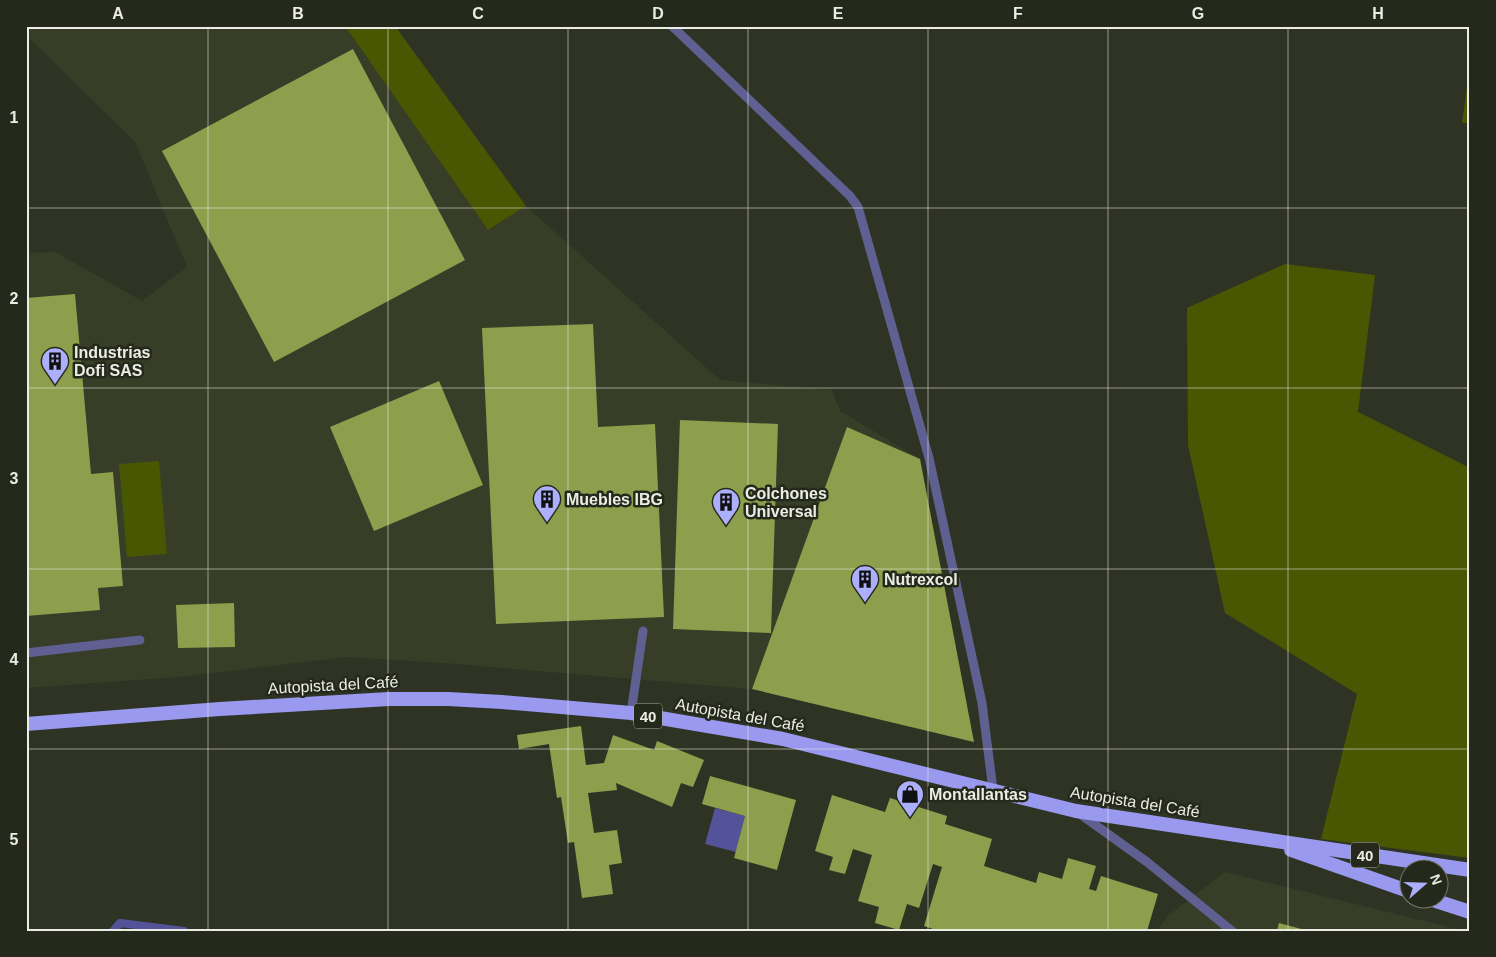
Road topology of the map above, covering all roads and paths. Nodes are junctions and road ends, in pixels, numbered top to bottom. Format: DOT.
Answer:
graph roads {
  1 [pos="672,26"];
  2 [pos="643,630"];
  3 [pos="140,640"];
  4 [pos="26,653"];
  5 [pos="631,713"];
  6 [pos="26,724"];
  7 [pos="993,790"];
  8 [pos="1076,811"];
  9 [pos="1260,839"];
  10 [pos="1470,870"];
  11 [pos="1398,887"];
  12 [pos="1448,905"];
  13 [pos="1470,912"];
  14 [pos="1232,931"];
  1 -- 7 [label="lane"];
  2 -- 5 [label="lane"];
  3 -- 4 [label="lane"];
  5 -- 6 [label="highway, Autopista del Café / 40"];
  5 -- 7 [label="highway, Autopista del Café / 40"];
  7 -- 8 [label="highway, Autopista del Café / 40"];
  8 -- 9 [label="highway, Autopista del Café / 40"];
  8 -- 14 [label="lane"];
  9 -- 10 [label="highway, Autopista del Café / 40"];
  9 -- 11 [label="highway, Autopista del Café / 40"];
  12 -- 13 [label="highway"];
}
